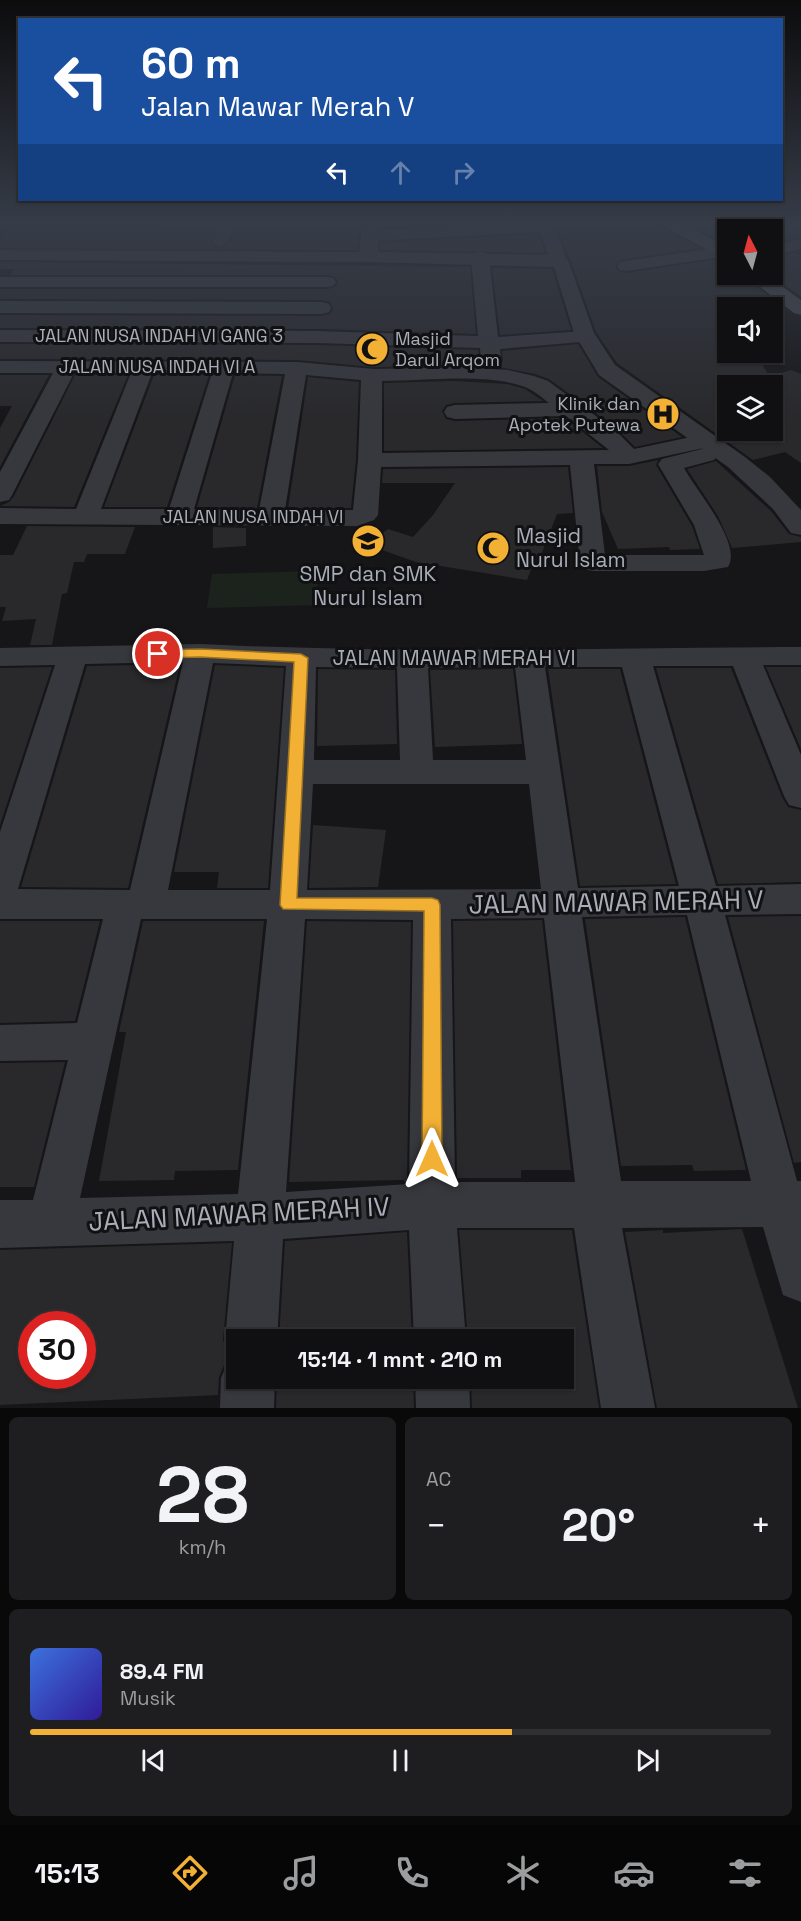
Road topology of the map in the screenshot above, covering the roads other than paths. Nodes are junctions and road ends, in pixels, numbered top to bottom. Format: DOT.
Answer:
graph roads {
  1 [pos="33,290"];
  2 [pos="326,290"];
  3 [pos="484,290"];
  4 [pos="568,290"];
  5 [pos="774,290"];
  6 [pos="0,307"];
  7 [pos="22,307"];
  8 [pos="322,308"];
  9 [pos="801,309"];
  10 [pos="0,336"];
  11 [pos="317,337"];
  12 [pos="585,337"];
  13 [pos="489,341"];
  14 [pos="0,367"];
  15 [pos="67,367"];
  16 [pos="144,367"];
  17 [pos="224,368"];
  18 [pos="305,369"];
  19 [pos="372,375"];
  20 [pos="449,375"];
  21 [pos="492,375"];
  22 [pos="569,409"];
  23 [pos="455,412"];
  24 [pos="713,446"];
  25 [pos="629,456"];
  26 [pos="464,458"];
  27 [pos="581,458"];
  28 [pos="370,460"];
  29 [pos="2,515"];
  30 [pos="86,516"];
  31 [pos="271,516"];
  32 [pos="179,517"];
  33 [pos="801,527"];
  34 [pos="200,653"];
  35 [pos="73,656"];
  36 [pos="744,656"];
  37 [pos="801,656"];
  38 [pos="0,657"];
  39 [pos="635,657"];
  40 [pos="301,658"];
  41 [pos="529,658"];
  42 [pos="412,659"];
  43 [pos="297,772"];
  44 [pos="417,772"];
  45 [pos="543,772"];
  46 [pos="801,795"];
  47 [pos="0,889"];
  48 [pos="801,899"];
  49 [pos="702,901"];
  50 [pos="136,903"];
  51 [pos="559,903"];
  52 [pos="0,904"];
  53 [pos="288,905"];
  54 [pos="432,905"];
  55 [pos="95,1041"];
  56 [pos="0,1043"];
  57 [pos="601,1204"];
  58 [pos="790,1204"];
  59 [pos="432,1205"];
  60 [pos="258,1217"];
  61 [pos="51,1222"];
  62 [pos="0,1224"];
  63 [pos="801,1277"];
  64 [pos="252,1329"];
  65 [pos="439,1329"];
  66 [pos="248,1389"];
  67 [pos="442,1389"];
  68 [pos="247,1408"];
  69 [pos="443,1408"];
  70 [pos="628,1408"];
  1 -- 7 [label="street"];
  2 -- 8 [label="street"];
  3 -- 13 [label="street"];
  4 -- 12 [label="street"];
  5 -- 9 [label="main road"];
  6 -- 7 [label="street"];
  7 -- 8 [label="street"];
  7 -- 10 [label="street"];
  8 -- 11 [label="street"];
  10 -- 11 [label="street, JALAN NUSA INDAH VI GANG 3"];
  11 -- 13 [label="street, JALAN NUSA INDAH VI GANG 3"];
  11 -- 18 [label="street"];
  12 -- 13 [label="street, JALAN NUSA INDAH VI GANG 3"];
  12 -- 24 [label="street"];
  13 -- 21 [label="street"];
  14 -- 15 [label="street, JALAN NUSA INDAH VI A"];
  15 -- 16 [label="street, JALAN NUSA INDAH VI A"];
  15 -- 29 [label="street"];
  16 -- 17 [label="street, JALAN NUSA INDAH VI A"];
  16 -- 30 [label="street"];
  17 -- 18 [label="street, JALAN NUSA INDAH VI A"];
  17 -- 32 [label="street"];
  18 -- 19 [label="street, JALAN NUSA INDAH VI A"];
  18 -- 31 [label="street"];
  19 -- 20 [label="street, JALAN NUSA INDAH VI A"];
  19 -- 28 [label="street"];
  20 -- 21 [label="street, JALAN NUSA INDAH VI A"];
  20 -- 23 [label="street"];
  21 -- 22 [label="street, JALAN NUSA INDAH VI A"];
  22 -- 23 [label="street"];
  22 -- 25 [label="street, JALAN NUSA INDAH VI A"];
  23 -- 26 [label="street"];
  24 -- 25 [label="street"];
  24 -- 27 [label="street"];
  24 -- 33 [label="street"];
  25 -- 27 [label="street"];
  26 -- 27 [label="street"];
  26 -- 28 [label="street"];
  28 -- 31 [label="street, JALAN NUSA INDAH VI"];
  29 -- 30 [label="street, JALAN NUSA INDAH VI"];
  30 -- 32 [label="street, JALAN NUSA INDAH VI"];
  31 -- 32 [label="street, JALAN NUSA INDAH VI"];
  34 -- 35 [label="street, JALAN MAWAR MERAH VI"];
  34 -- 40 [label="street, JALAN MAWAR MERAH VI"];
  34 -- 50 [label="street"];
  35 -- 38 [label="street, JALAN MAWAR MERAH VI"];
  35 -- 47 [label="street"];
  36 -- 37 [label="street, JALAN MAWAR MERAH VI"];
  36 -- 39 [label="street, JALAN MAWAR MERAH VI"];
  36 -- 46 [label="street"];
  39 -- 41 [label="street, JALAN MAWAR MERAH VI"];
  39 -- 49 [label="street"];
  40 -- 42 [label="street, JALAN MAWAR MERAH VI"];
  40 -- 43 [label="street"];
  41 -- 42 [label="street, JALAN MAWAR MERAH VI"];
  41 -- 45 [label="street"];
  42 -- 44 [label="street"];
  43 -- 44 [label="street"];
  43 -- 53 [label="street"];
  44 -- 45 [label="street"];
  45 -- 51 [label="street"];
  48 -- 49 [label="street, JALAN MAWAR MERAH V"];
  49 -- 51 [label="street, JALAN MAWAR MERAH V"];
  49 -- 58 [label="street"];
  50 -- 52 [label="street, JALAN MAWAR MERAH V"];
  50 -- 53 [label="street, JALAN MAWAR MERAH V"];
  50 -- 55 [label="street"];
  51 -- 54 [label="street, JALAN MAWAR MERAH V"];
  51 -- 57 [label="street"];
  53 -- 54 [label="street, JALAN MAWAR MERAH V"];
  53 -- 60 [label="street"];
  54 -- 59 [label="street"];
  55 -- 56 [label="street"];
  55 -- 61 [label="street"];
  57 -- 58 [label="street, JALAN MAWAR MERAH IV"];
  57 -- 59 [label="street, JALAN MAWAR MERAH IV"];
  57 -- 70 [label="street"];
  58 -- 63 [label="street"];
  59 -- 60 [label="street, JALAN MAWAR MERAH IV"];
  59 -- 65 [label="street"];
  60 -- 61 [label="street, JALAN MAWAR MERAH IV"];
  60 -- 64 [label="street"];
  61 -- 62 [label="street, JALAN MAWAR MERAH IV"];
  66 -- 68 [label="street"];
  67 -- 69 [label="street"];
}
